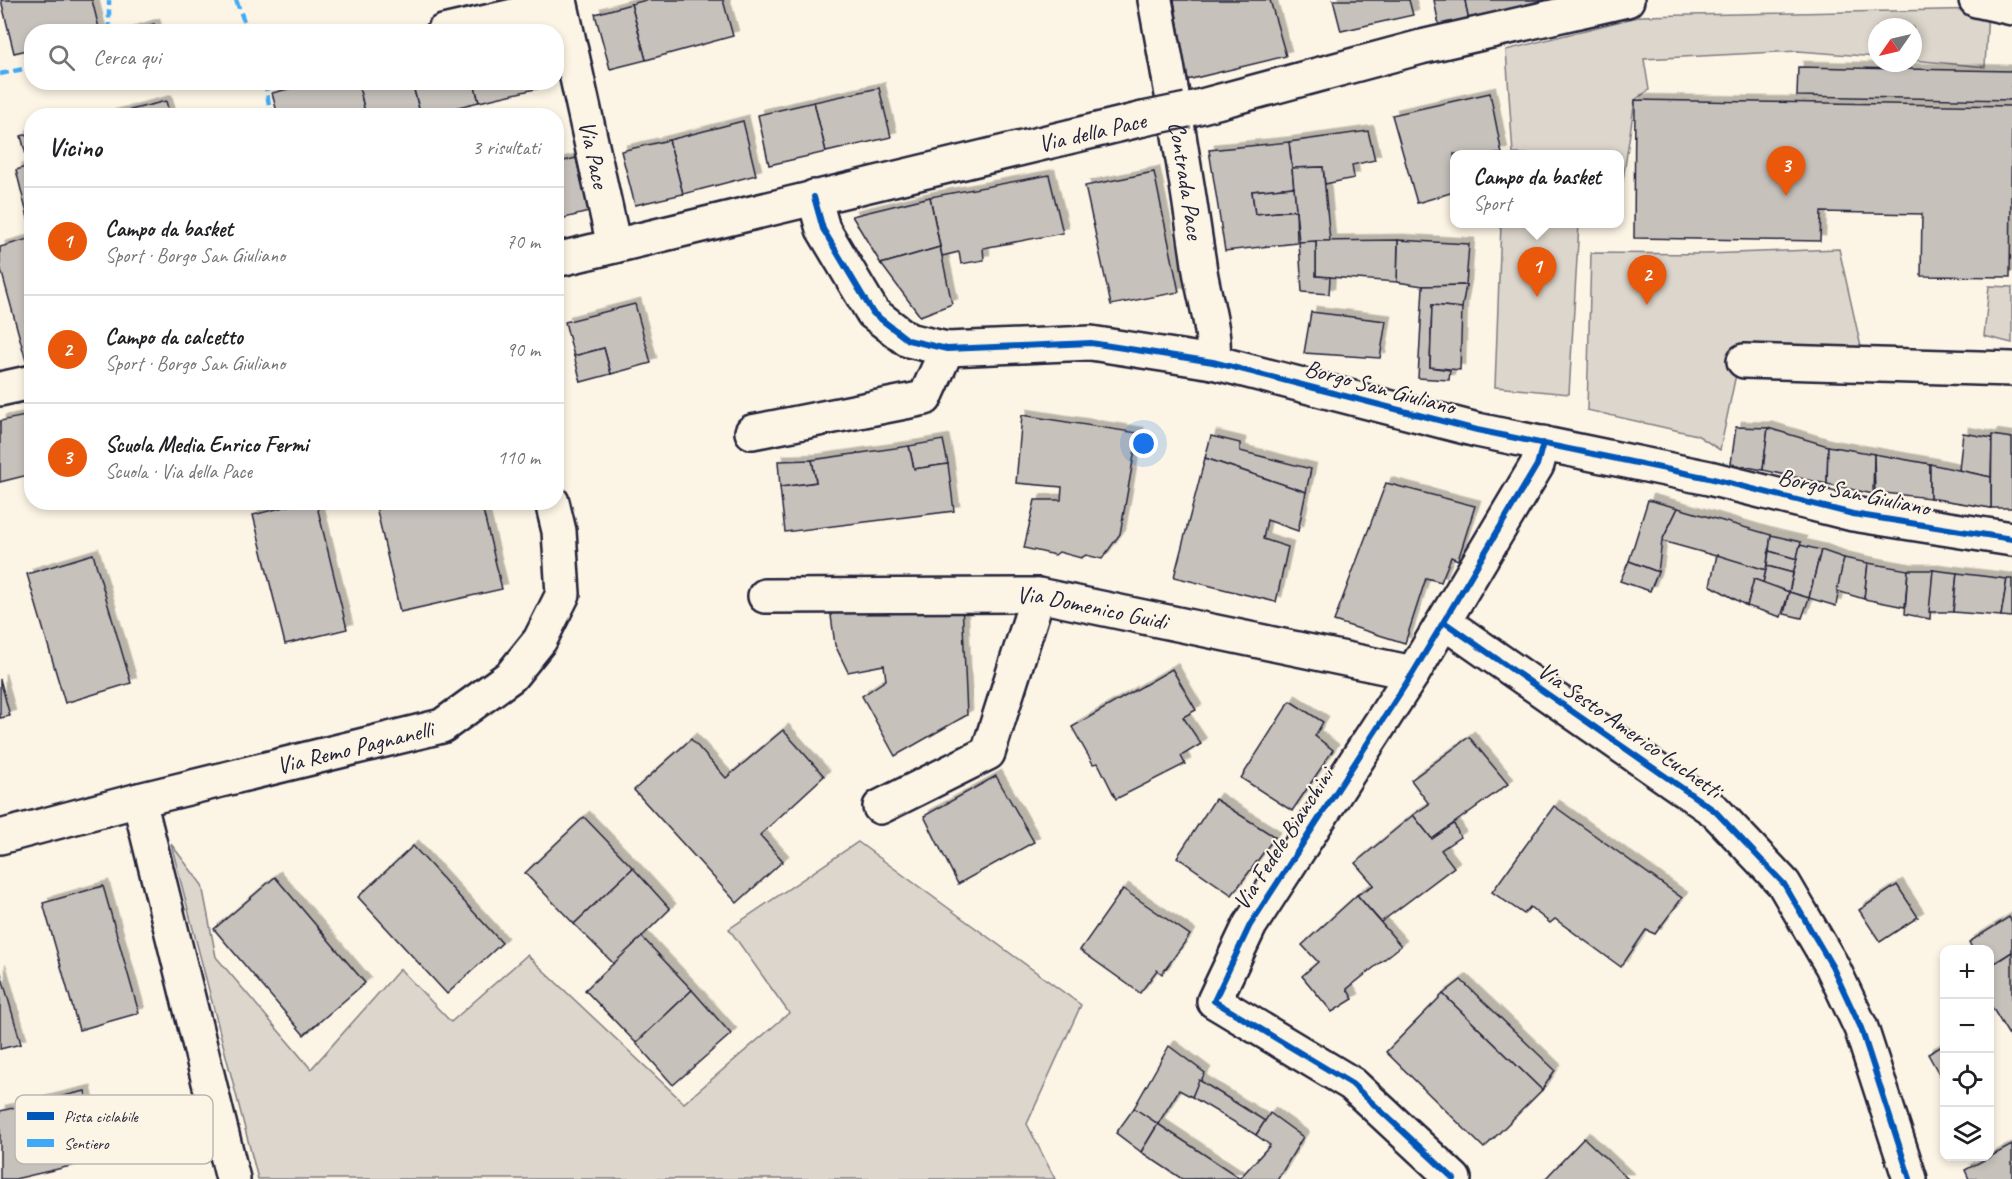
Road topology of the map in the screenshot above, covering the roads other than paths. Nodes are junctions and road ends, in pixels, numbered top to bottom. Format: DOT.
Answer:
graph roads {
  1 [pos="1155,0"];
  2 [pos="1627,0"];
  3 [pos="1976,0"];
  4 [pos="2012,8"];
  5 [pos="478,24"];
  6 [pos="814,197"];
  7 [pos="614,246"];
  8 [pos="564,258"];
  9 [pos="947,349"];
  10 [pos="1744,361"];
  11 [pos="1213,362"];
  12 [pos="2012,369"];
  13 [pos="24,384"];
  14 [pos="0,389"];
  15 [pos="752,432"];
  16 [pos="1543,443"];
  17 [pos="554,510"];
  18 [pos="2012,539"];
  19 [pos="1038,595"];
  20 [pos="765,596"];
  21 [pos="1444,622"];
  22 [pos="1413,674"];
  23 [pos="139,800"];
  24 [pos="879,807"];
  25 [pos="0,837"];
  26 [pos="212,1095"];
  27 [pos="213,1098"];
  28 [pos="233,1179"];
  29 [pos="1454,1179"];
  30 [pos="1910,1179"];
  1 -- 11 [label="street, Contrada Pace"];
  2 -- 6 [label="street, Via della Pace, bridge"];
  3 -- 4 [label="street"];
  5 -- 7 [label="street, Via Pace"];
  6 -- 7 [label="street, Via della Pace"];
  6 -- 9 [label="street, Borgo San Giuliano"];
  7 -- 8 [label="street, Via della Pace"];
  9 -- 11 [label="street, Borgo San Giuliano"];
  9 -- 15 [label="street"];
  10 -- 12 [label="street"];
  11 -- 16 [label="street, Borgo San Giuliano"];
  13 -- 14 [label="street"];
  16 -- 18 [label="street, Borgo San Giuliano"];
  16 -- 21 [label="street, Via Fedele Bianchini"];
  17 -- 23 [label="street, Via Remo Pagnanelli"];
  19 -- 20 [label="street, Via Domenico Guidi"];
  19 -- 22 [label="street, Via Domenico Guidi"];
  19 -- 24 [label="street"];
  21 -- 22 [label="street, Via Fedele Bianchini"];
  21 -- 30 [label="street, Via Sesto Americo Luchetti"];
  22 -- 29 [label="street, Via Fedele Bianchini"];
  23 -- 25 [label="street, Via Remo Pagnanelli"];
  23 -- 26 [label="street"];
  27 -- 28 [label="street"];
}
